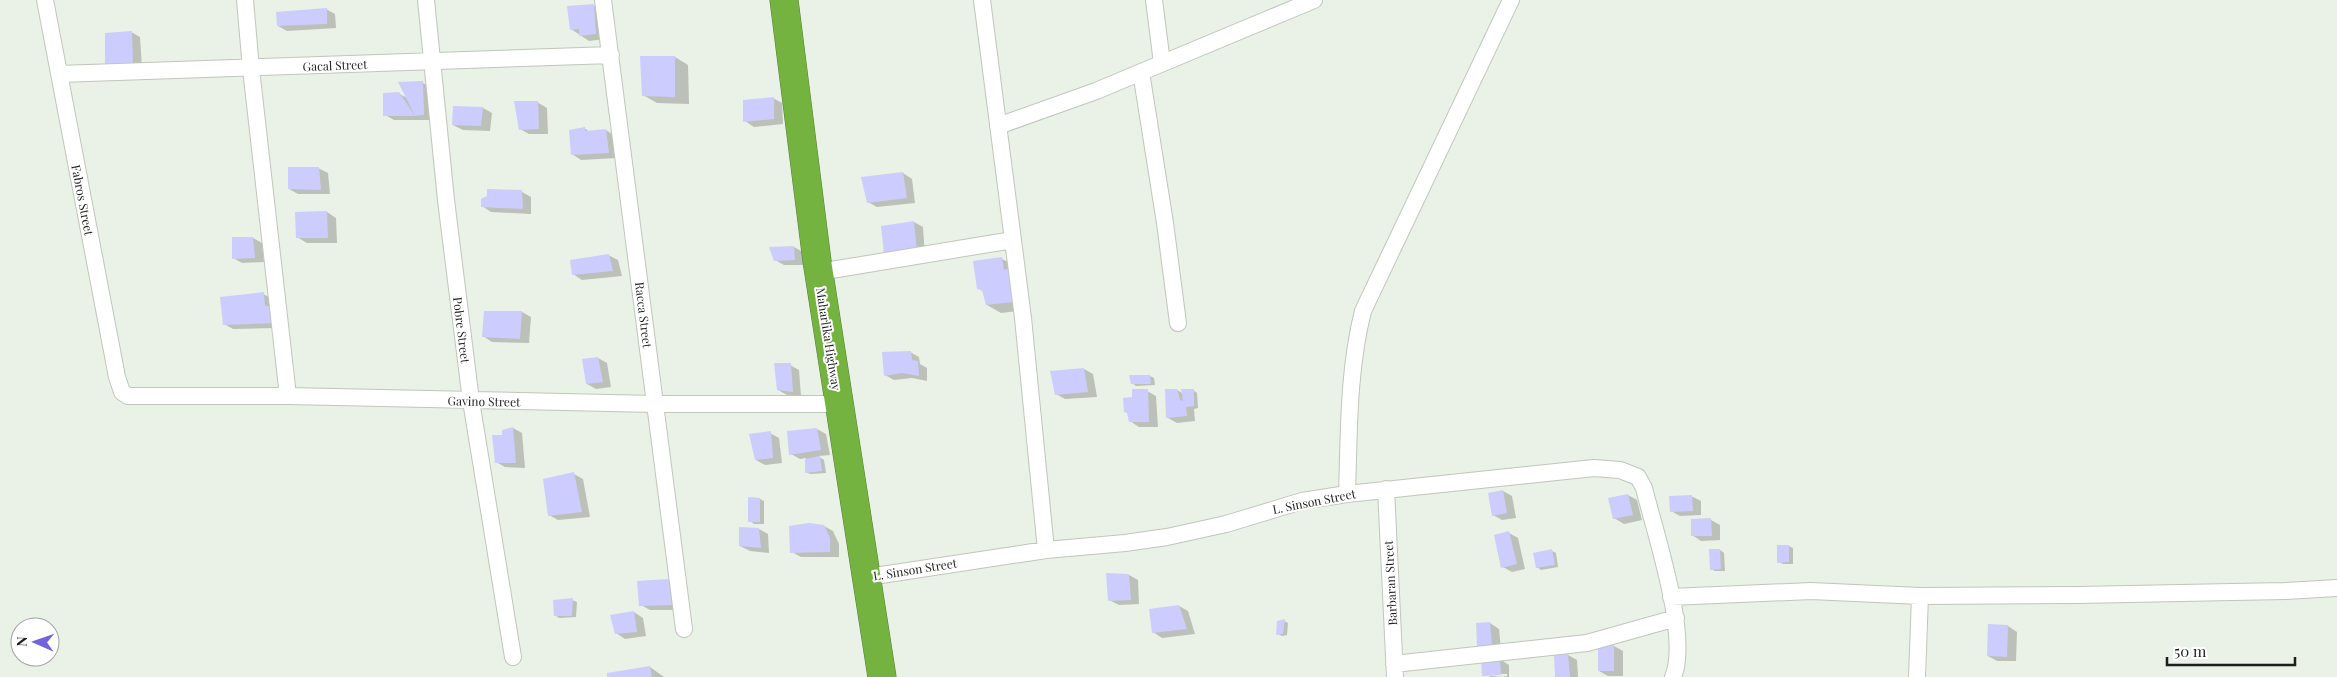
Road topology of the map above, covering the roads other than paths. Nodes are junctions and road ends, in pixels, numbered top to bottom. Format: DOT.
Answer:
graph roads {
  1 [pos="45,0"];
  2 [pos="246,0"];
  3 [pos="426,0"];
  4 [pos="603,0"];
  5 [pos="784,0"];
  6 [pos="982,0"];
  7 [pos="1154,0"];
  8 [pos="1314,0"];
  9 [pos="1511,0"];
  10 [pos="611,56"];
  11 [pos="432,62"];
  12 [pos="1162,63"];
  13 [pos="251,69"];
  14 [pos="1141,72"];
  15 [pos="60,74"];
  16 [pos="998,126"];
  17 [pos="1013,240"];
  18 [pos="819,272"];
  19 [pos="1178,323"];
  20 [pos="128,396"];
  21 [pos="288,396"];
  22 [pos="471,400"];
  23 [pos="656,404"];
  24 [pos="840,404"];
  25 [pos="1386,489"];
  26 [pos="1347,494"];
  27 [pos="1046,550"];
  28 [pos="868,577"];
  29 [pos="2337,588"];
  30 [pos="1920,596"];
  31 [pos="1672,597"];
  32 [pos="1676,618"];
  33 [pos="684,629"];
  34 [pos="513,657"];
  35 [pos="1395,670"];
  36 [pos="882,677"];
  37 [pos="1674,677"];
  38 [pos="1918,677"];
  1 -- 15 [label="street, Fabros Street"];
  2 -- 13 [label="street"];
  3 -- 11 [label="street, Pobre Street"];
  4 -- 10 [label="street, Racca Street"];
  5 -- 18 [label="highway, Maharlika Highway"];
  6 -- 16 [label="street"];
  7 -- 12 [label="street"];
  8 -- 12 [label="street"];
  9 -- 26 [label="street"];
  10 -- 11 [label="street, Gacal Street"];
  10 -- 23 [label="street, Racca Street"];
  11 -- 13 [label="street, Gacal Street"];
  11 -- 22 [label="street, Pobre Street"];
  12 -- 14 [label="street"];
  13 -- 15 [label="street, Gacal Street"];
  13 -- 21 [label="street"];
  14 -- 16 [label="street"];
  14 -- 19 [label="street"];
  15 -- 20 [label="street, Fabros Street"];
  16 -- 17 [label="street"];
  17 -- 18 [label="street"];
  17 -- 27 [label="street"];
  18 -- 24 [label="highway, Maharlika Highway"];
  20 -- 21 [label="street, Gavino Street"];
  21 -- 22 [label="street, Gavino Street"];
  22 -- 23 [label="street, Gavino Street"];
  22 -- 34 [label="street, Pobre Street"];
  23 -- 24 [label="street, Gavino Street"];
  23 -- 33 [label="street, Racca Street"];
  24 -- 28 [label="highway, Maharlika Highway"];
  25 -- 26 [label="street, L. Sinson Street"];
  25 -- 31 [label="street, L. Sinson Street"];
  25 -- 35 [label="street, Barbaran Street"];
  26 -- 27 [label="street, L. Sinson Street"];
  27 -- 28 [label="street, L. Sinson Street"];
  28 -- 36 [label="highway, Maharlika Highway"];
  29 -- 30 [label="street"];
  30 -- 31 [label="street"];
  30 -- 38 [label="street"];
  31 -- 32 [label="street, L. Sinson Street"];
  32 -- 35 [label="street"];
  32 -- 37 [label="street, L. Sinson Street"];
}
